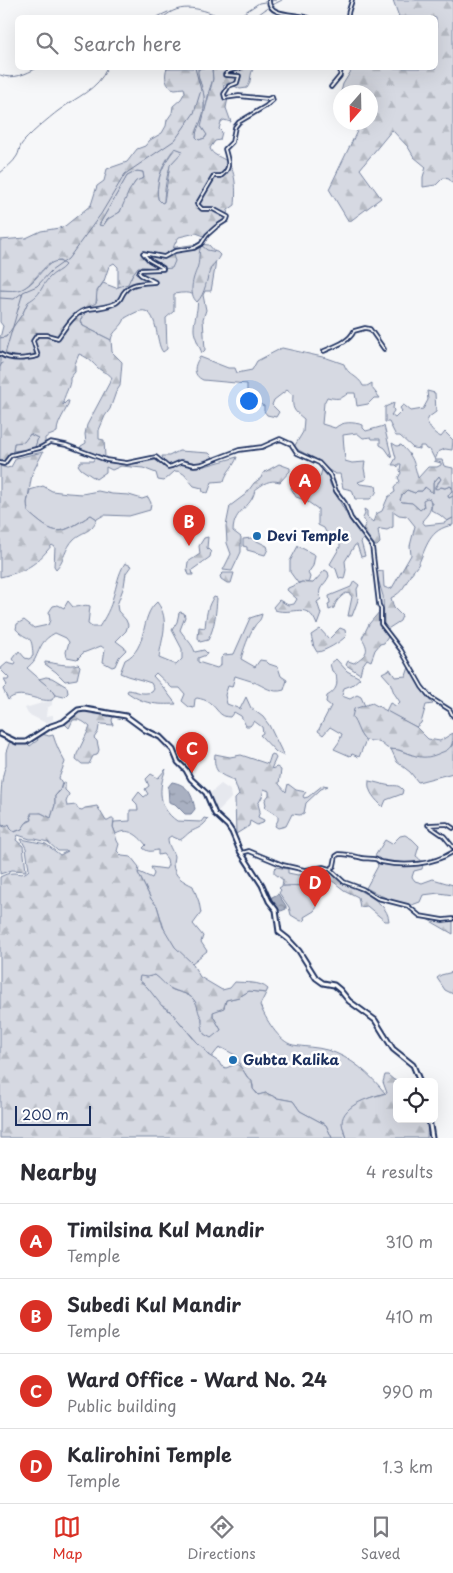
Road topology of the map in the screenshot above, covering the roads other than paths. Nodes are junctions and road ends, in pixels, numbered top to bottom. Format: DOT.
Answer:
graph roads {
  1 [pos="269,0"];
  2 [pos="352,0"];
  3 [pos="289,15"];
  4 [pos="289,15"];
  5 [pos="303,15"];
  6 [pos="349,15"];
  7 [pos="233,70"];
  8 [pos="341,70"];
  9 [pos="331,87"];
  10 [pos="384,349"];
  11 [pos="324,351"];
  12 [pos="0,354"];
  13 [pos="0,464"];
  14 [pos="453,716"];
  15 [pos="0,734"];
  16 [pos="453,828"];
  17 [pos="453,847"];
  18 [pos="453,852"];
  19 [pos="242,853"];
  20 [pos="330,869"];
  21 [pos="453,919"];
  22 [pos="418,1078"];
  23 [pos="430,1123"];
  24 [pos="432,1138"];
  1 -- 3 [label="street"];
  2 -- 6 [label="street"];
  4 -- 5 [label="street"];
  7 -- 12 [label="street"];
  8 -- 9 [label="street"];
  10 -- 11 [label="street"];
  13 -- 14 [label="street"];
  15 -- 19 [label="street"];
  16 -- 17 [label="street"];
  18 -- 20 [label="street"];
  19 -- 20 [label="street"];
  19 -- 22 [label="street"];
  20 -- 21 [label="street"];
  23 -- 24 [label="street"];
}
